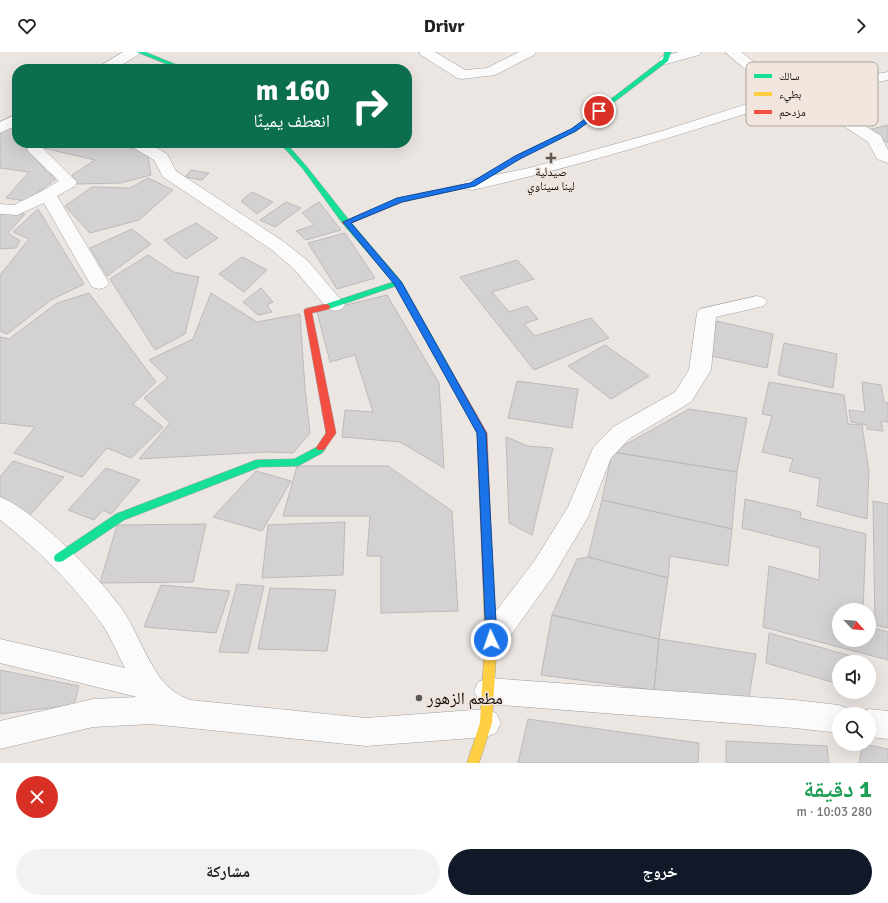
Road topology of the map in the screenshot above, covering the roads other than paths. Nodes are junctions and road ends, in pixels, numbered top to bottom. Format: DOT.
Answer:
graph roads {
  1 [pos="133,52"];
  2 [pos="140,52"];
  3 [pos="426,52"];
  4 [pos="529,52"];
  5 [pos="694,52"];
  6 [pos="732,52"];
  7 [pos="667,56"];
  8 [pos="746,63"];
  9 [pos="113,64"];
  10 [pos="171,64"];
  11 [pos="888,76"];
  12 [pos="878,78"];
  13 [pos="746,109"];
  14 [pos="12,122"];
  15 [pos="855,126"];
  16 [pos="0,128"];
  17 [pos="36,148"];
  18 [pos="145,148"];
  19 [pos="287,148"];
  20 [pos="888,158"];
  21 [pos="472,185"];
  22 [pos="48,195"];
  23 [pos="0,209"];
  24 [pos="346,222"];
  25 [pos="99,283"];
  26 [pos="398,283"];
  27 [pos="757,302"];
  28 [pos="335,305"];
  29 [pos="0,507"];
  30 [pos="59,558"];
  31 [pos="491,640"];
  32 [pos="0,651"];
  33 [pos="150,687"];
  34 [pos="488,691"];
  35 [pos="186,713"];
  36 [pos="832,718"];
  37 [pos="486,723"];
  38 [pos="876,724"];
  39 [pos="888,725"];
  40 [pos="0,735"];
  41 [pos="473,763"];
  1 -- 9 [label="street"];
  2 -- 10 [label="street"];
  3 -- 4 [label="street"];
  5 -- 7 [label="street"];
  6 -- 8 [label="street"];
  7 -- 21 [label="street"];
  11 -- 12 [label="street"];
  13 -- 21 [label="street"];
  14 -- 16 [label="street"];
  15 -- 20 [label="street"];
  17 -- 22 [label="street"];
  18 -- 28 [label="street"];
  19 -- 24 [label="street"];
  21 -- 24 [label="street"];
  22 -- 23 [label="street"];
  22 -- 25 [label="street"];
  24 -- 26 [label="street"];
  26 -- 28 [label="street"];
  26 -- 31 [label="street"];
  27 -- 31 [label="street"];
  28 -- 30 [label="street"];
  29 -- 30 [label="street"];
  30 -- 33 [label="street"];
  31 -- 34 [label="street"];
  32 -- 33 [label="street"];
  33 -- 35 [label="street"];
  34 -- 36 [label="street"];
  34 -- 37 [label="street"];
  35 -- 37 [label="street"];
  35 -- 40 [label="street"];
  37 -- 41 [label="street"];
  38 -- 39 [label="street"];
}
